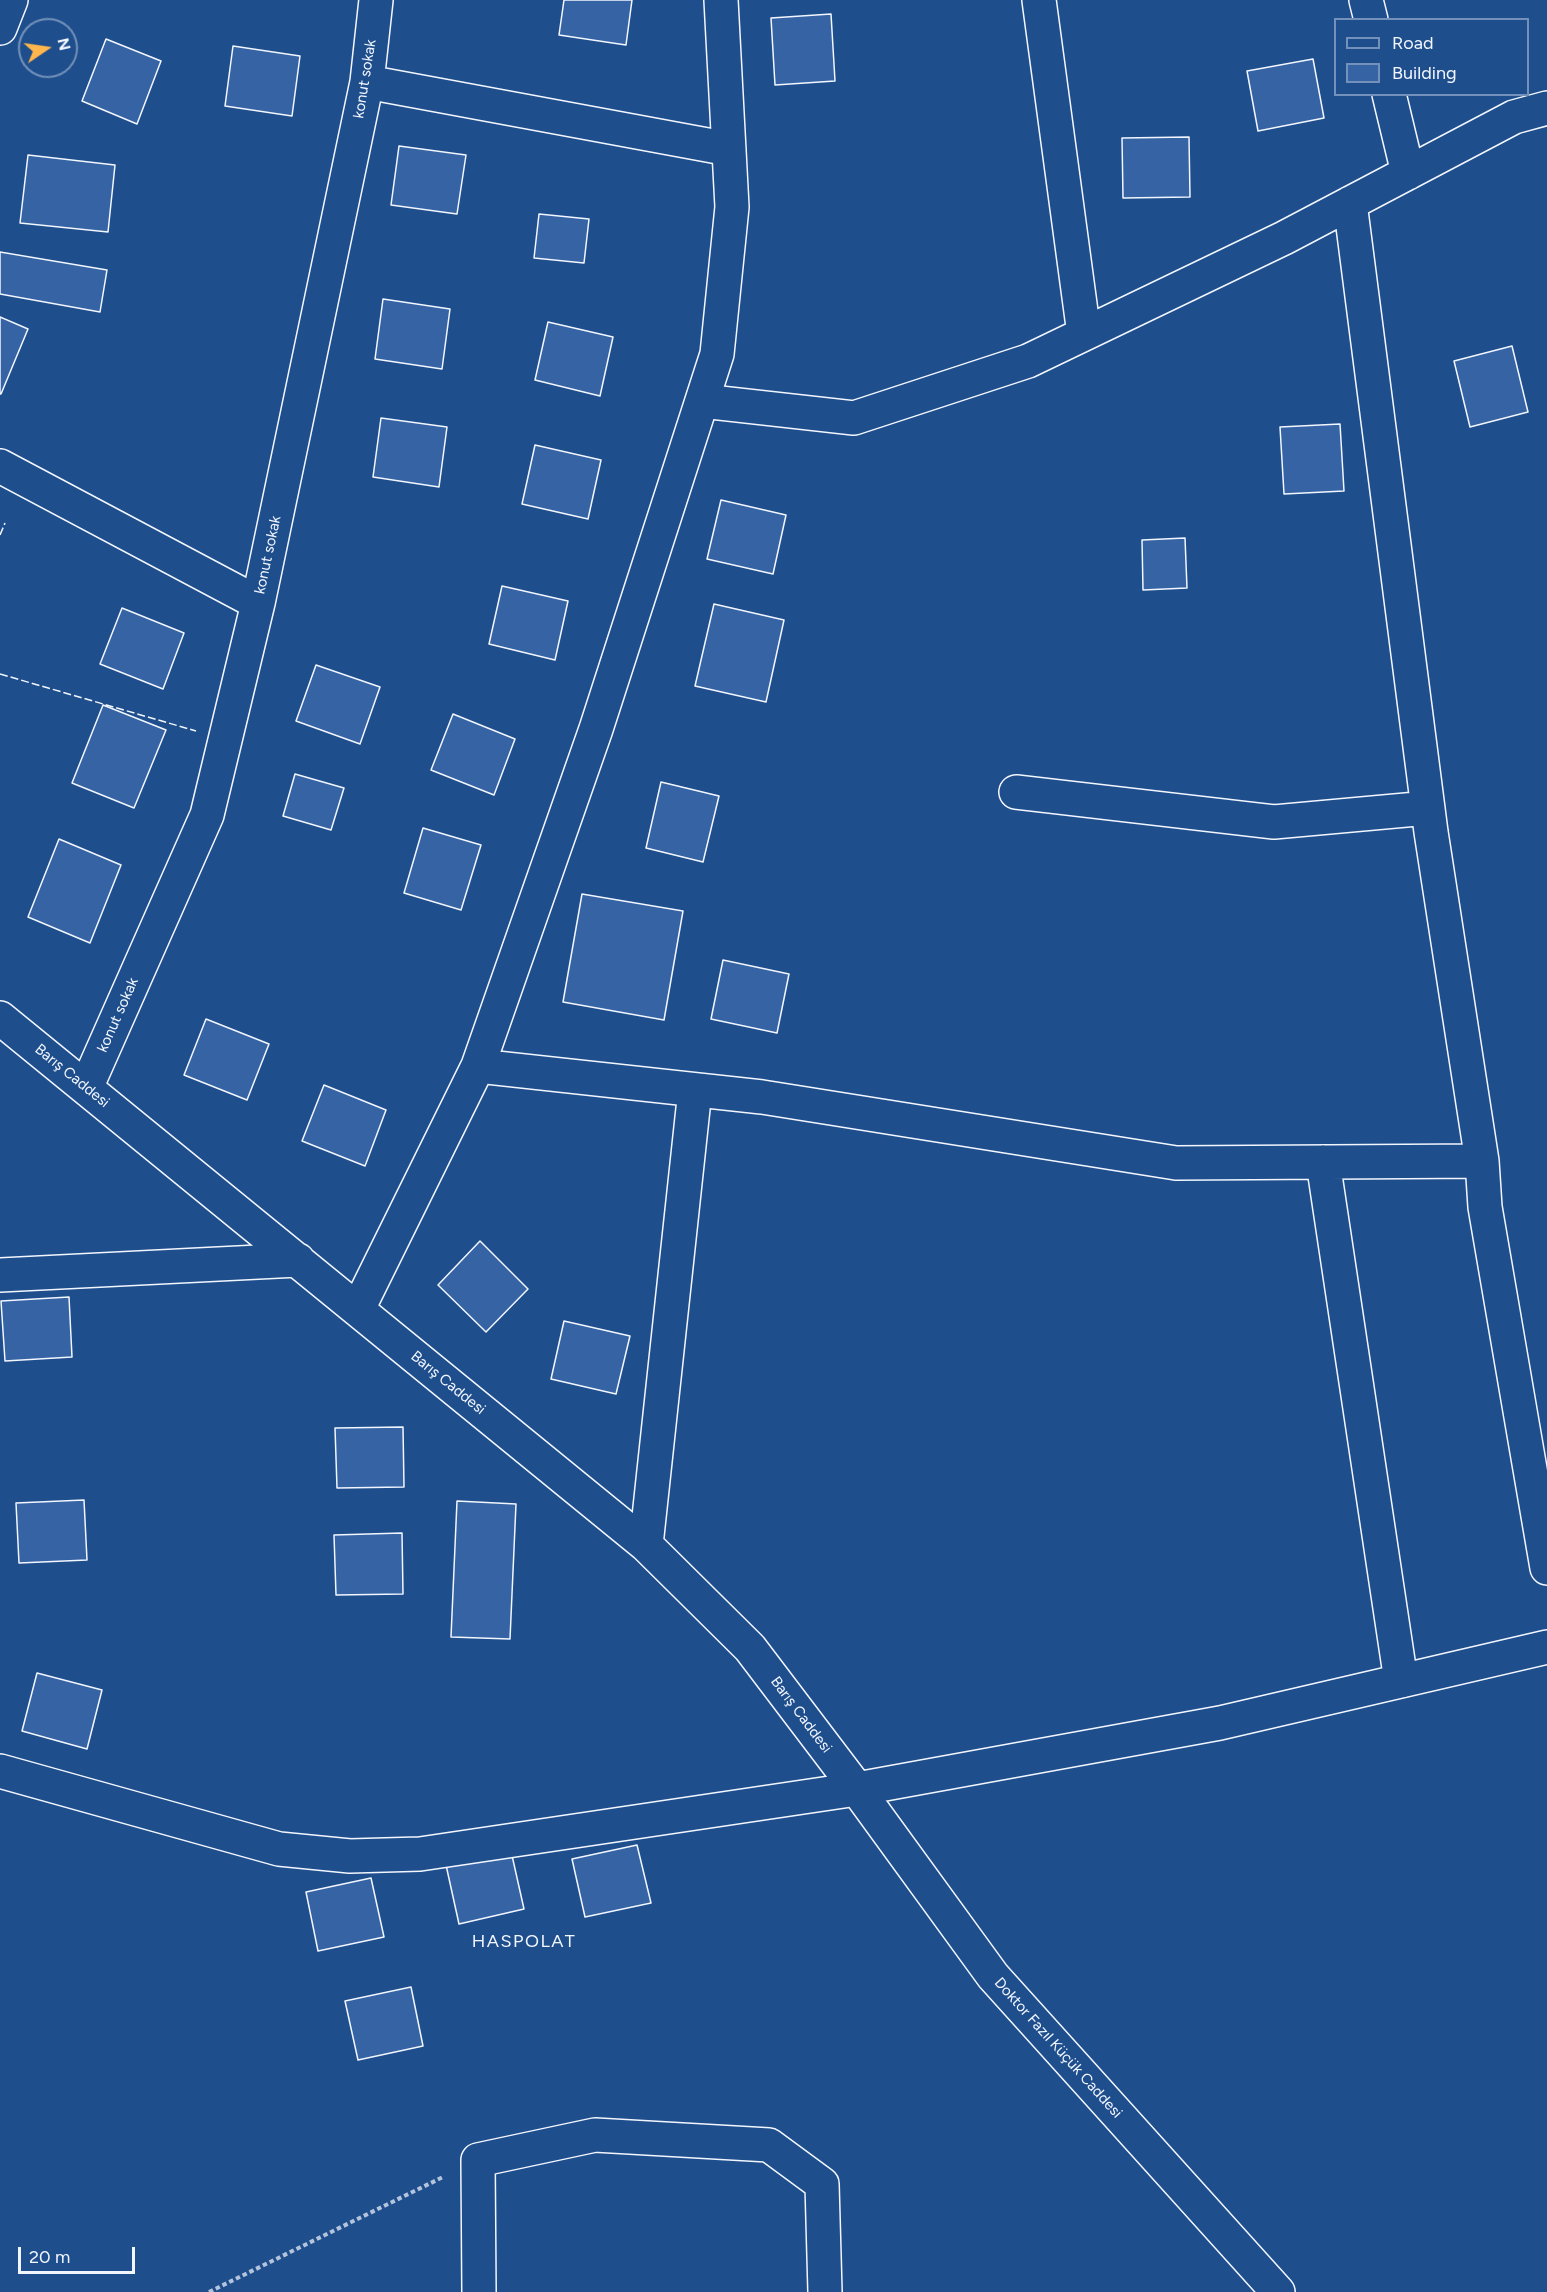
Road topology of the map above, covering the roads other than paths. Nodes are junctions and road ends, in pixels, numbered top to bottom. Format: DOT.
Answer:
graph roads {
  1 [pos="11,0"];
  2 [pos="376,0"];
  3 [pos="721,0"];
  4 [pos="1039,0"];
  5 [pos="1366,0"];
  6 [pos="1370,18"];
  7 [pos="0,28"];
  8 [pos="367,82"];
  9 [pos="1389,96"];
  10 [pos="1547,108"];
  11 [pos="729,149"];
  12 [pos="1408,173"];
  13 [pos="1350,203"];
  14 [pos="1084,334"];
  15 [pos="702,401"];
  16 [pos="0,466"];
  17 [pos="258,603"];
  18 [pos="1016,792"];
  19 [pos="1428,808"];
  20 [pos="0,1018"];
  21 [pos="478,1066"];
  22 [pos="86,1088"];
  23 [pos="695,1090"];
  24 [pos="1482,1161"];
  25 [pos="1323,1162"];
  26 [pos="298,1260"];
  27 [pos="0,1275"];
  28 [pos="358,1309"];
  29 [pos="646,1545"];
  30 [pos="1547,1568"];
  31 [pos="1547,1647"];
  32 [pos="1401,1681"];
  33 [pos="0,1771"];
  34 [pos="857,1788"];
  35 [pos="479,2292"];
  36 [pos="825,2292"];
  37 [pos="1278,2292"];
  1 -- 7 [label="street"];
  2 -- 8 [label="street, konut sokak"];
  3 -- 11 [label="street"];
  4 -- 14 [label="street"];
  5 -- 6 [label="street"];
  8 -- 11 [label="street"];
  8 -- 17 [label="street, konut sokak"];
  9 -- 12 [label="street"];
  10 -- 12 [label="street"];
  11 -- 15 [label="street"];
  12 -- 13 [label="street"];
  13 -- 14 [label="street"];
  13 -- 19 [label="street"];
  14 -- 15 [label="street"];
  15 -- 21 [label="street"];
  16 -- 17 [label="street"];
  17 -- 22 [label="street, konut sokak"];
  18 -- 19 [label="street"];
  19 -- 24 [label="street"];
  20 -- 22 [label="street, Barış Caddesi"];
  21 -- 23 [label="street"];
  21 -- 28 [label="street"];
  22 -- 26 [label="street, Barış Caddesi"];
  23 -- 25 [label="street"];
  23 -- 29 [label="street"];
  24 -- 25 [label="street"];
  24 -- 30 [label="street"];
  25 -- 32 [label="street"];
  26 -- 27 [label="street"];
  26 -- 28 [label="street, Barış Caddesi"];
  28 -- 29 [label="street, Barış Caddesi"];
  29 -- 34 [label="street, Barış Caddesi"];
  31 -- 32 [label="street"];
  32 -- 34 [label="street"];
  33 -- 34 [label="street"];
  34 -- 37 [label="street, Doktor Fazıl Küçük Caddesi"];
  35 -- 36 [label="street"];
}
